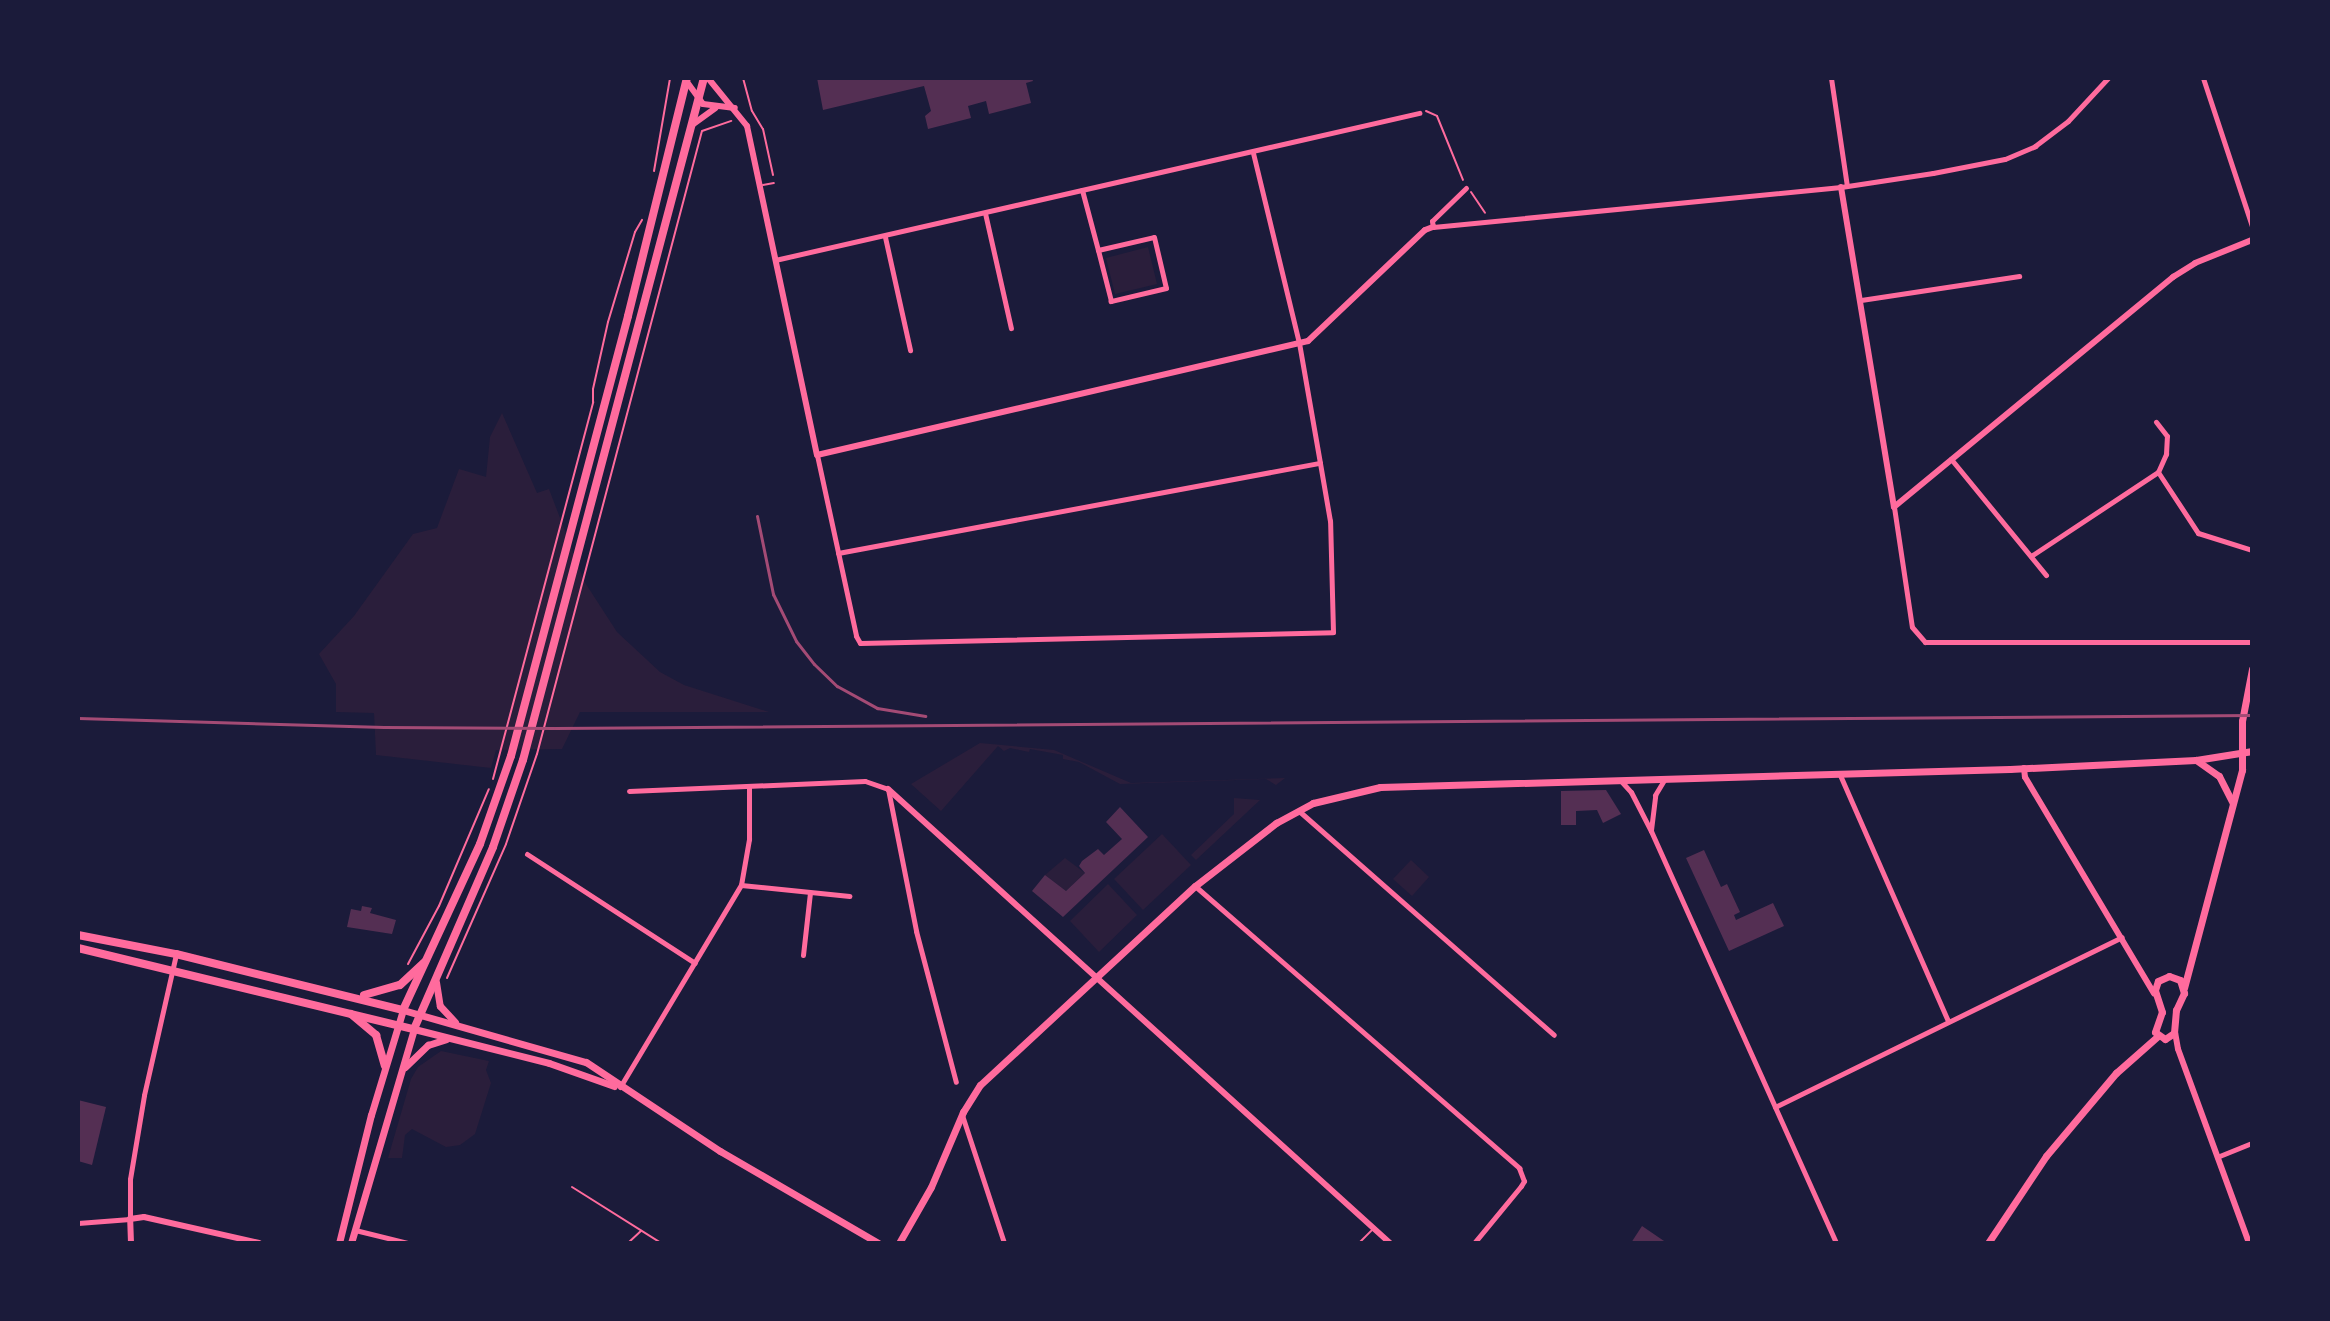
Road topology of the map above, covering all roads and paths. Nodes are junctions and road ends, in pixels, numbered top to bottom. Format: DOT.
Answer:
graph roads {
  1 [pos="670,78"];
  2 [pos="706,78"];
  3 [pos="743,78"];
  4 [pos="1831,78"];
  5 [pos="2108,78"];
  6 [pos="2203,78"];
  7 [pos="686,79"];
  8 [pos="699,101"];
  9 [pos="716,108"];
  10 [pos="735,108"];
  11 [pos="1419,113"];
  12 [pos="692,125"];
  13 [pos="1253,153"];
  14 [pos="654,174"];
  15 [pos="774,183"];
  16 [pos="761,186"];
  17 [pos="1844,187"];
  18 [pos="1466,188"];
  19 [pos="1082,190"];
  20 [pos="985,213"];
  21 [pos="643,218"];
  22 [pos="1486,222"];
  23 [pos="2252,226"];
  24 [pos="1433,227"];
  25 [pos="885,237"];
  26 [pos="2252,240"];
  27 [pos="1098,250"];
  28 [pos="775,260"];
  29 [pos="2019,276"];
  30 [pos="1861,300"];
  31 [pos="1011,328"];
  32 [pos="1299,343"];
  33 [pos="910,350"];
  34 [pos="2156,422"];
  35 [pos="817,455"];
  36 [pos="1951,459"];
  37 [pos="1320,463"];
  38 [pos="2158,472"];
  39 [pos="1894,507"];
  40 [pos="2252,550"];
  41 [pos="838,553"];
  42 [pos="2031,556"];
  43 [pos="2046,575"];
  44 [pos="2252,642"];
  45 [pos="2252,669"];
  46 [pos="2248,752"];
  47 [pos="2196,760"];
  48 [pos="2024,768"];
  49 [pos="1840,775"];
  50 [pos="1664,780"];
  51 [pos="1621,781"];
  52 [pos="749,786"];
  53 [pos="888,789"];
  54 [pos="629,791"];
  55 [pos="2233,805"];
  56 [pos="1298,811"];
  57 [pos="1651,831"];
  58 [pos="527,854"];
  59 [pos="741,885"];
  60 [pos="1195,886"];
  61 [pos="810,893"];
  62 [pos="849,896"];
  63 [pos="78,935"];
  64 [pos="2122,937"];
  65 [pos="78,948"];
  66 [pos="176,954"];
  67 [pos="803,955"];
  68 [pos="2189,962"];
  69 [pos="425,963"];
  70 [pos="695,963"];
  71 [pos="406,967"];
  72 [pos="171,971"];
  73 [pos="2142,973"];
  74 [pos="2172,976"];
  75 [pos="1098,977"];
  76 [pos="2162,978"];
  77 [pos="436,982"];
  78 [pos="2184,988"];
  79 [pos="2155,995"];
  80 [pos="356,996"];
  81 [pos="403,1010"];
  82 [pos="347,1012"];
  83 [pos="420,1015"];
  84 [pos="1948,1021"];
  85 [pos="398,1024"];
  86 [pos="460,1026"];
  87 [pos="414,1029"];
  88 [pos="2175,1031"];
  89 [pos="2159,1034"];
  90 [pos="1554,1035"];
  91 [pos="454,1038"];
  92 [pos="2178,1049"];
  93 [pos="385,1066"];
  94 [pos="401,1072"];
  95 [pos="956,1082"];
  96 [pos="620,1088"];
  97 [pos="1775,1107"];
  98 [pos="962,1115"];
  99 [pos="2252,1143"];
  100 [pos="2217,1157"];
  101 [pos="572,1187"];
  102 [pos="130,1219"];
  103 [pos="78,1223"];
  104 [pos="1374,1228"];
  105 [pos="355,1230"];
  106 [pos="641,1231"];
  107 [pos="131,1243"];
  108 [pos="259,1243"];
  109 [pos="339,1243"];
  110 [pos="351,1243"];
  111 [pos="408,1243"];
  112 [pos="628,1243"];
  113 [pos="661,1243"];
  114 [pos="878,1243"];
  115 [pos="899,1243"];
  116 [pos="1004,1243"];
  117 [pos="1359,1243"];
  118 [pos="1390,1243"];
  119 [pos="1474,1243"];
  120 [pos="1836,1243"];
  121 [pos="1988,1243"];
  122 [pos="2249,1243"];
  1 -- 14 [label="path"];
  2 -- 8 [label="main road"];
  2 -- 10 [label="street"];
  3 -- 15 [label="path"];
  4 -- 17 [label="street"];
  5 -- 17 [label="street"];
  6 -- 23 [label="street"];
  7 -- 8 [label="street"];
  7 -- 69 [label="main road"];
  8 -- 9 [label="street"];
  8 -- 12 [label="main road"];
  9 -- 10 [label="street"];
  9 -- 12 [label="street"];
  10 -- 16 [label="street"];
  11 -- 13 [label="street"];
  11 -- 18 [label="path"];
  12 -- 77 [label="main road"];
  13 -- 19 [label="street"];
  13 -- 32 [label="street"];
  15 -- 16 [label="lane"];
  16 -- 28 [label="street"];
  17 -- 22 [label="street"];
  17 -- 30 [label="street"];
  18 -- 22 [label="path"];
  18 -- 24 [label="street"];
  19 -- 20 [label="street"];
  19 -- 27 [label="street"];
  20 -- 25 [label="street"];
  20 -- 31 [label="street"];
  21 -- 71 [label="path"];
  22 -- 24 [label="street"];
  24 -- 32 [label="street"];
  25 -- 28 [label="street"];
  25 -- 33 [label="street"];
  26 -- 36 [label="street"];
  27 -- 27 [label="street"];
  28 -- 35 [label="street"];
  29 -- 30 [label="street"];
  30 -- 39 [label="street"];
  32 -- 35 [label="street"];
  32 -- 37 [label="street"];
  34 -- 38 [label="street"];
  35 -- 41 [label="street"];
  36 -- 39 [label="street"];
  36 -- 42 [label="street"];
  37 -- 41 [label="street"];
  37 -- 41 [label="street"];
  38 -- 40 [label="street"];
  38 -- 42 [label="street"];
  39 -- 44 [label="street"];
  42 -- 43 [label="street"];
  45 -- 46 [label="main road"];
  46 -- 47 [label="main road"];
  46 -- 55 [label="main road"];
  47 -- 48 [label="main road"];
  47 -- 55 [label="main road"];
  48 -- 49 [label="main road"];
  48 -- 64 [label="street"];
  49 -- 50 [label="main road"];
  49 -- 84 [label="street"];
  50 -- 51 [label="main road"];
  50 -- 57 [label="street"];
  51 -- 56 [label="main road"];
  51 -- 57 [label="street"];
  52 -- 53 [label="street"];
  52 -- 54 [label="street"];
  52 -- 59 [label="street"];
  53 -- 75 [label="street"];
  53 -- 95 [label="street"];
  55 -- 68 [label="main road"];
  56 -- 60 [label="main road"];
  56 -- 90 [label="street"];
  57 -- 97 [label="street"];
  58 -- 70 [label="street"];
  59 -- 61 [label="street"];
  59 -- 70 [label="street"];
  60 -- 75 [label="main road"];
  60 -- 119 [label="street"];
  61 -- 62 [label="street"];
  61 -- 67 [label="street"];
  63 -- 66 [label="main road"];
  64 -- 73 [label="street"];
  64 -- 84 [label="street"];
  65 -- 72 [label="main road"];
  66 -- 72 [label="street"];
  66 -- 80 [label="main road"];
  68 -- 74 [label="main road"];
  68 -- 78 [label="main road"];
  69 -- 80 [label="main road"];
  69 -- 81 [label="main road"];
  70 -- 96 [label="street"];
  72 -- 82 [label="main road"];
  72 -- 102 [label="street"];
  73 -- 76 [label="street"];
  73 -- 79 [label="street"];
  74 -- 76 [label="main road"];
  74 -- 78 [label="main road"];
  75 -- 98 [label="main road"];
  75 -- 104 [label="street"];
  76 -- 79 [label="main road"];
  77 -- 83 [label="main road"];
  77 -- 86 [label="main road"];
  78 -- 88 [label="main road"];
  79 -- 89 [label="main road"];
  80 -- 81 [label="main road"];
  81 -- 83 [label="main road"];
  81 -- 85 [label="main road"];
  82 -- 85 [label="main road"];
  82 -- 93 [label="main road"];
  83 -- 86 [label="main road"];
  83 -- 87 [label="main road"];
  84 -- 97 [label="street"];
  85 -- 87 [label="main road"];
  85 -- 93 [label="main road"];
  86 -- 96 [label="main road"];
  87 -- 91 [label="main road"];
  87 -- 94 [label="main road"];
  88 -- 89 [label="main road"];
  88 -- 92 [label="street"];
  89 -- 92 [label="street"];
  89 -- 121 [label="main road"];
  91 -- 94 [label="main road"];
  91 -- 96 [label="main road"];
  92 -- 100 [label="street"];
  93 -- 109 [label="main road"];
  94 -- 105 [label="main road"];
  96 -- 114 [label="main road"];
  97 -- 120 [label="street"];
  98 -- 115 [label="main road"];
  98 -- 116 [label="street"];
  99 -- 100 [label="street"];
  100 -- 122 [label="street"];
  101 -- 106 [label="lane"];
  102 -- 103 [label="street"];
  102 -- 107 [label="street"];
  102 -- 108 [label="street"];
  104 -- 117 [label="lane"];
  104 -- 118 [label="street"];
  105 -- 110 [label="main road"];
  105 -- 111 [label="street"];
  106 -- 112 [label="lane"];
  106 -- 113 [label="lane"];
}
